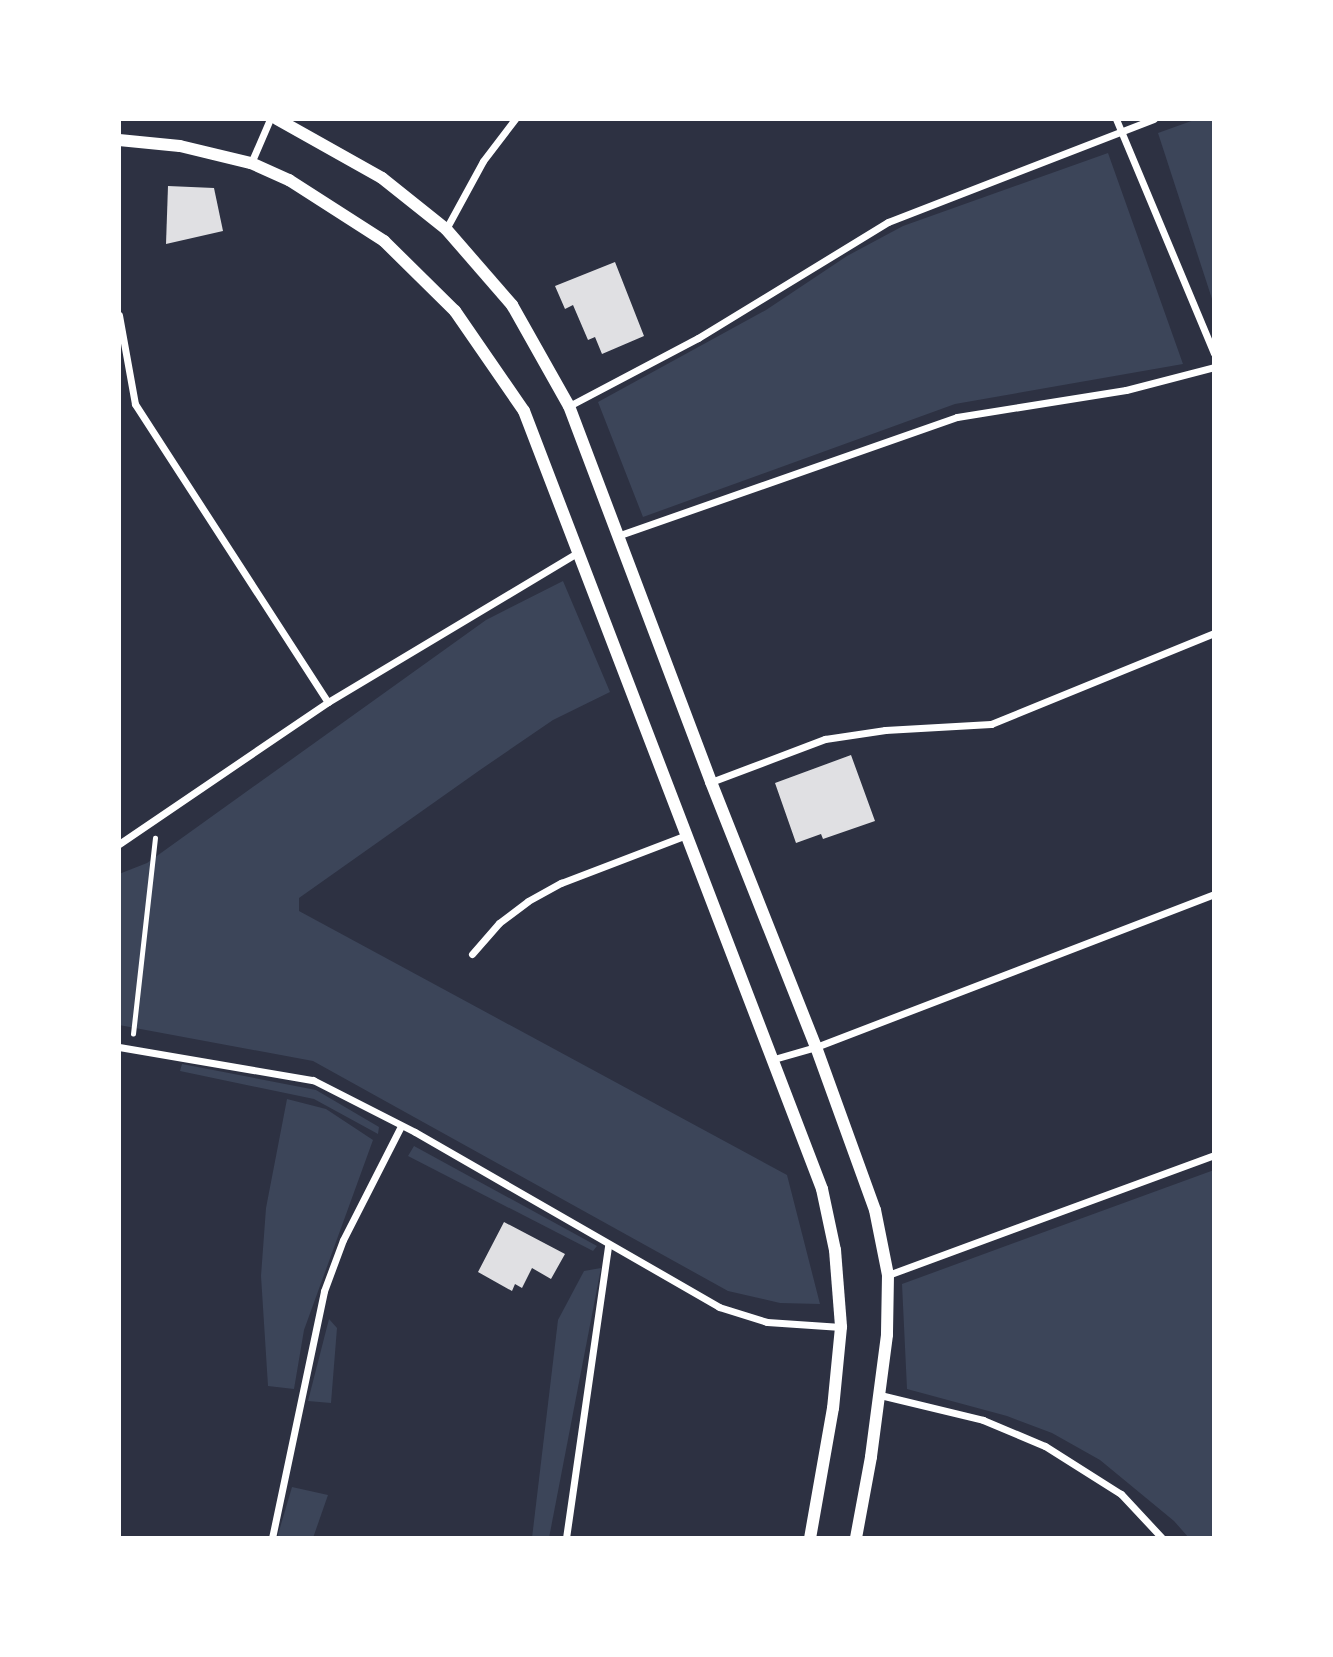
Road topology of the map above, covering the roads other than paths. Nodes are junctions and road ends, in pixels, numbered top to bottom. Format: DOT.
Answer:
graph roads {
  1 [pos="270,119"];
  2 [pos="277,119"];
  3 [pos="516,119"];
  4 [pos="1116,119"];
  5 [pos="1154,119"];
  6 [pos="1120,132"];
  7 [pos="119,140"];
  8 [pos="251,163"];
  9 [pos="446,229"];
  10 [pos="119,315"];
  11 [pos="1214,353"];
  12 [pos="1214,367"];
  13 [pos="569,407"];
  14 [pos="620,536"];
  15 [pos="580,552"];
  16 [pos="1214,633"];
  17 [pos="328,702"];
  18 [pos="711,782"];
  19 [pos="688,835"];
  20 [pos="119,844"];
  21 [pos="1214,894"];
  22 [pos="472,954"];
  23 [pos="119,1047"];
  24 [pos="816,1047"];
  25 [pos="774,1059"];
  26 [pos="401,1126"];
  27 [pos="1214,1156"];
  28 [pos="608,1245"];
  29 [pos="887,1275"];
  30 [pos="841,1327"];
  31 [pos="880,1395"];
  32 [pos="272,1538"];
  33 [pos="566,1538"];
  34 [pos="810,1538"];
  35 [pos="856,1538"];
  36 [pos="1162,1538"];
  1 -- 8 [label="street"];
  2 -- 9 [label="street"];
  3 -- 9 [label="street"];
  4 -- 6 [label="street"];
  5 -- 6 [label="street"];
  6 -- 11 [label="street"];
  6 -- 13 [label="street"];
  7 -- 8 [label="street"];
  8 -- 15 [label="street"];
  9 -- 13 [label="street"];
  10 -- 17 [label="street"];
  12 -- 14 [label="street"];
  13 -- 14 [label="street"];
  14 -- 18 [label="street"];
  15 -- 17 [label="street"];
  15 -- 19 [label="street"];
  16 -- 18 [label="street"];
  17 -- 20 [label="street"];
  18 -- 24 [label="street"];
  19 -- 22 [label="street"];
  19 -- 25 [label="street"];
  21 -- 24 [label="street"];
  23 -- 26 [label="street"];
  24 -- 25 [label="street"];
  24 -- 29 [label="street"];
  25 -- 30 [label="street"];
  26 -- 28 [label="street"];
  26 -- 32 [label="street"];
  27 -- 29 [label="street"];
  28 -- 30 [label="street"];
  28 -- 33 [label="street"];
  29 -- 31 [label="street"];
  30 -- 34 [label="street"];
  31 -- 35 [label="street"];
  31 -- 36 [label="street"];
}
